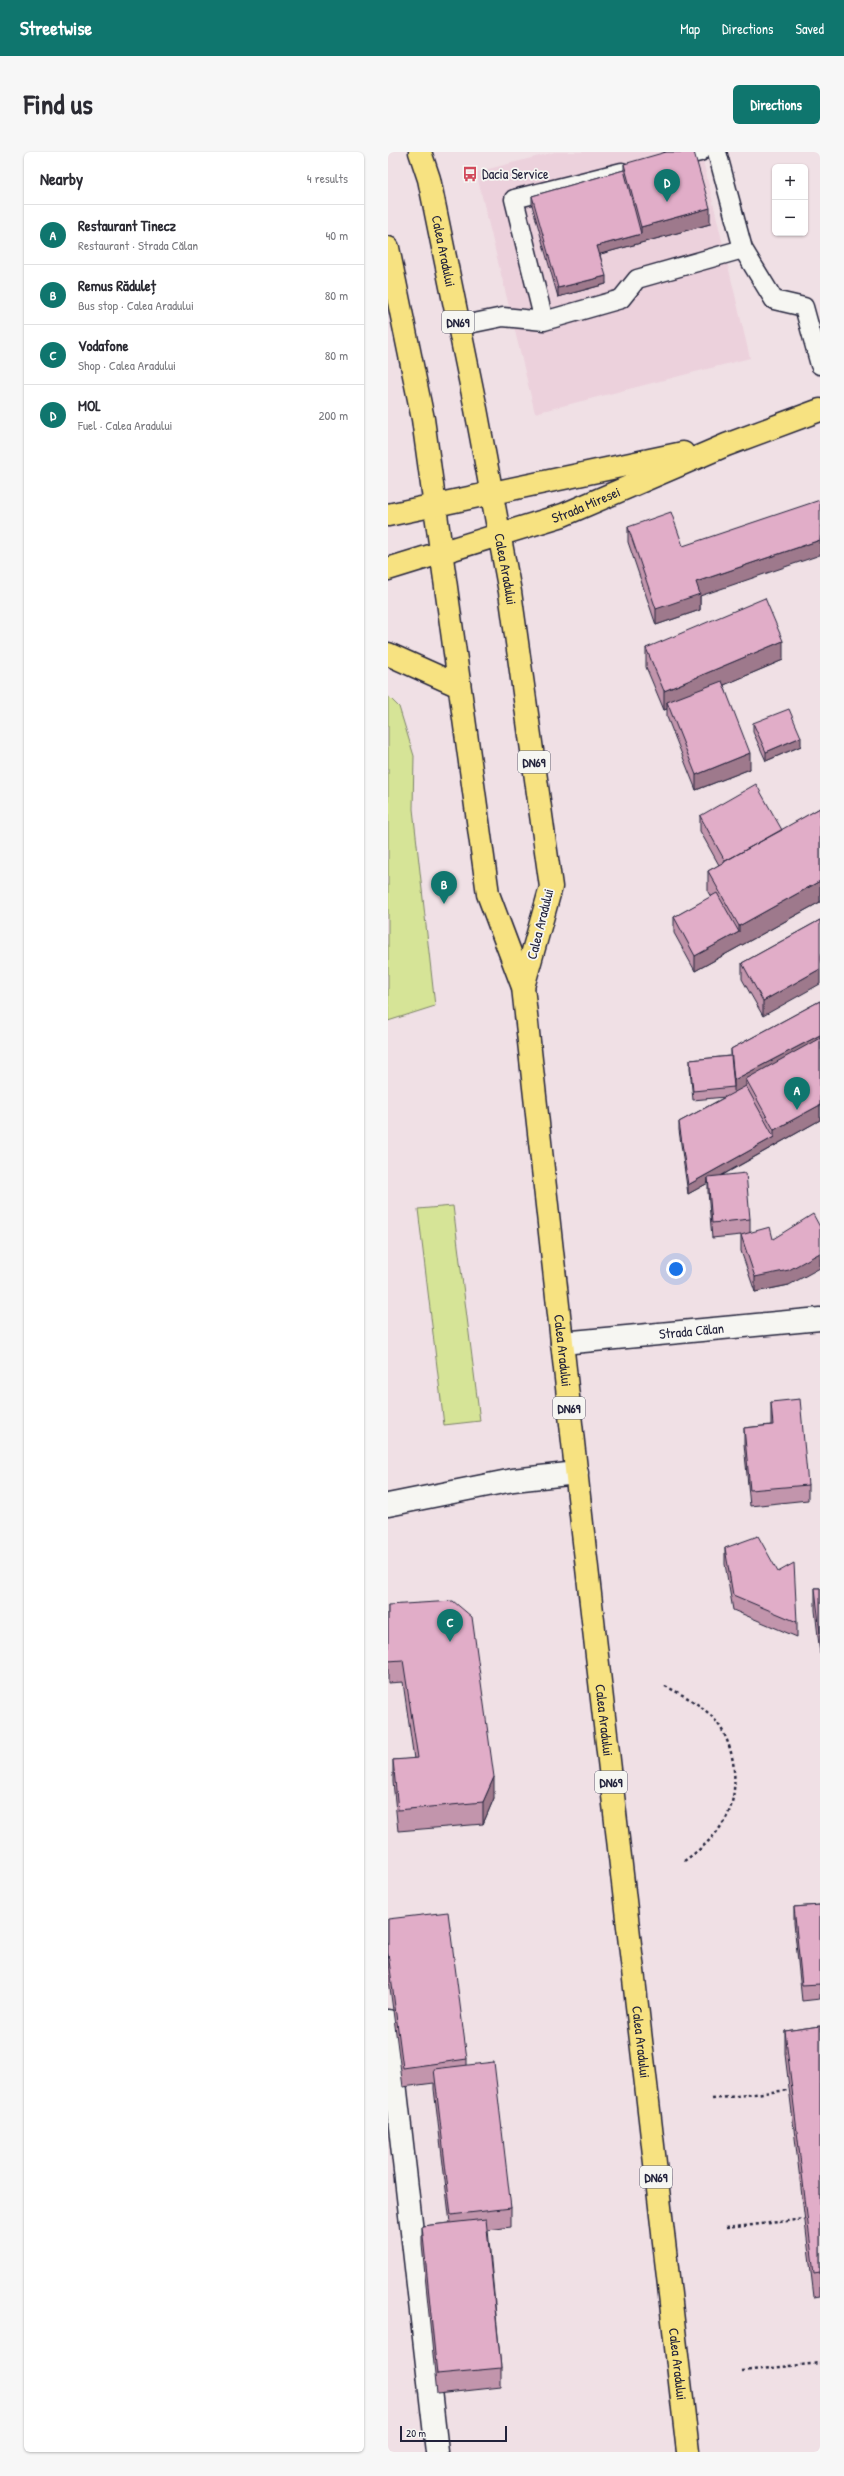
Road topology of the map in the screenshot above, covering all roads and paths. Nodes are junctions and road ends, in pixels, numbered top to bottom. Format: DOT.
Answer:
graph roads {
  1 [pos="420,152"];
  2 [pos="700,152"];
  3 [pos="717,152"];
  4 [pos="388,248"];
  5 [pos="743,249"];
  6 [pos="544,321"];
  7 [pos="459,326"];
  8 [pos="820,365"];
  9 [pos="820,410"];
  10 [pos="726,445"];
  11 [pos="492,492"];
  12 [pos="435,505"];
  13 [pos="388,515"];
  14 [pos="500,534"];
  15 [pos="441,553"];
  16 [pos="388,569"];
  17 [pos="388,654"];
  18 [pos="459,686"];
  19 [pos="523,987"];
  20 [pos="820,1319"];
  21 [pos="562,1343"];
  22 [pos="577,1473"];
  23 [pos="388,1505"];
  24 [pos="665,1686"];
  25 [pos="684,1861"];
  26 [pos="388,2021"];
  27 [pos="789,2090"];
  28 [pos="712,2099"];
  29 [pos="805,2219"];
  30 [pos="726,2228"];
  31 [pos="820,2363"];
  32 [pos="742,2371"];
  33 [pos="437,2452"];
  34 [pos="688,2452"];
  1 -- 7 [label="main road, Calea Aradului / DN69"];
  2 -- 6 [label="lane"];
  3 -- 5 [label="lane"];
  4 -- 12 [label="main road, Calea Aradului / DN69"];
  5 -- 6 [label="lane"];
  5 -- 8 [label="lane"];
  6 -- 7 [label="lane"];
  7 -- 11 [label="main road, Calea Aradului / DN69"];
  9 -- 10 [label="main road, Strada Miresei"];
  10 -- 11 [label="main road, Strada Miresei"];
  10 -- 14 [label="main road, Strada Miresei"];
  11 -- 12 [label="main road, Strada Miresei"];
  11 -- 14 [label="main road, Calea Aradului / DN69"];
  12 -- 13 [label="main road, Strada Miresei"];
  12 -- 15 [label="main road, Calea Aradului / DN69"];
  14 -- 15 [label="main road, Strada Miresei"];
  14 -- 19 [label="main road, Calea Aradului / DN69"];
  15 -- 16 [label="main road, Strada Miresei"];
  15 -- 18 [label="main road, Calea Aradului / DN69"];
  17 -- 18 [label="main road"];
  18 -- 19 [label="main road, Calea Aradului / DN69"];
  19 -- 21 [label="main road, Calea Aradului / DN69"];
  20 -- 21 [label="street, Strada Călan"];
  21 -- 22 [label="main road, Calea Aradului / DN69"];
  22 -- 23 [label="street"];
  22 -- 34 [label="main road, Calea Aradului / DN69"];
  24 -- 25 [label="path"];
  26 -- 33 [label="street"];
  27 -- 28 [label="path"];
  29 -- 30 [label="path"];
  31 -- 32 [label="path"];
}
